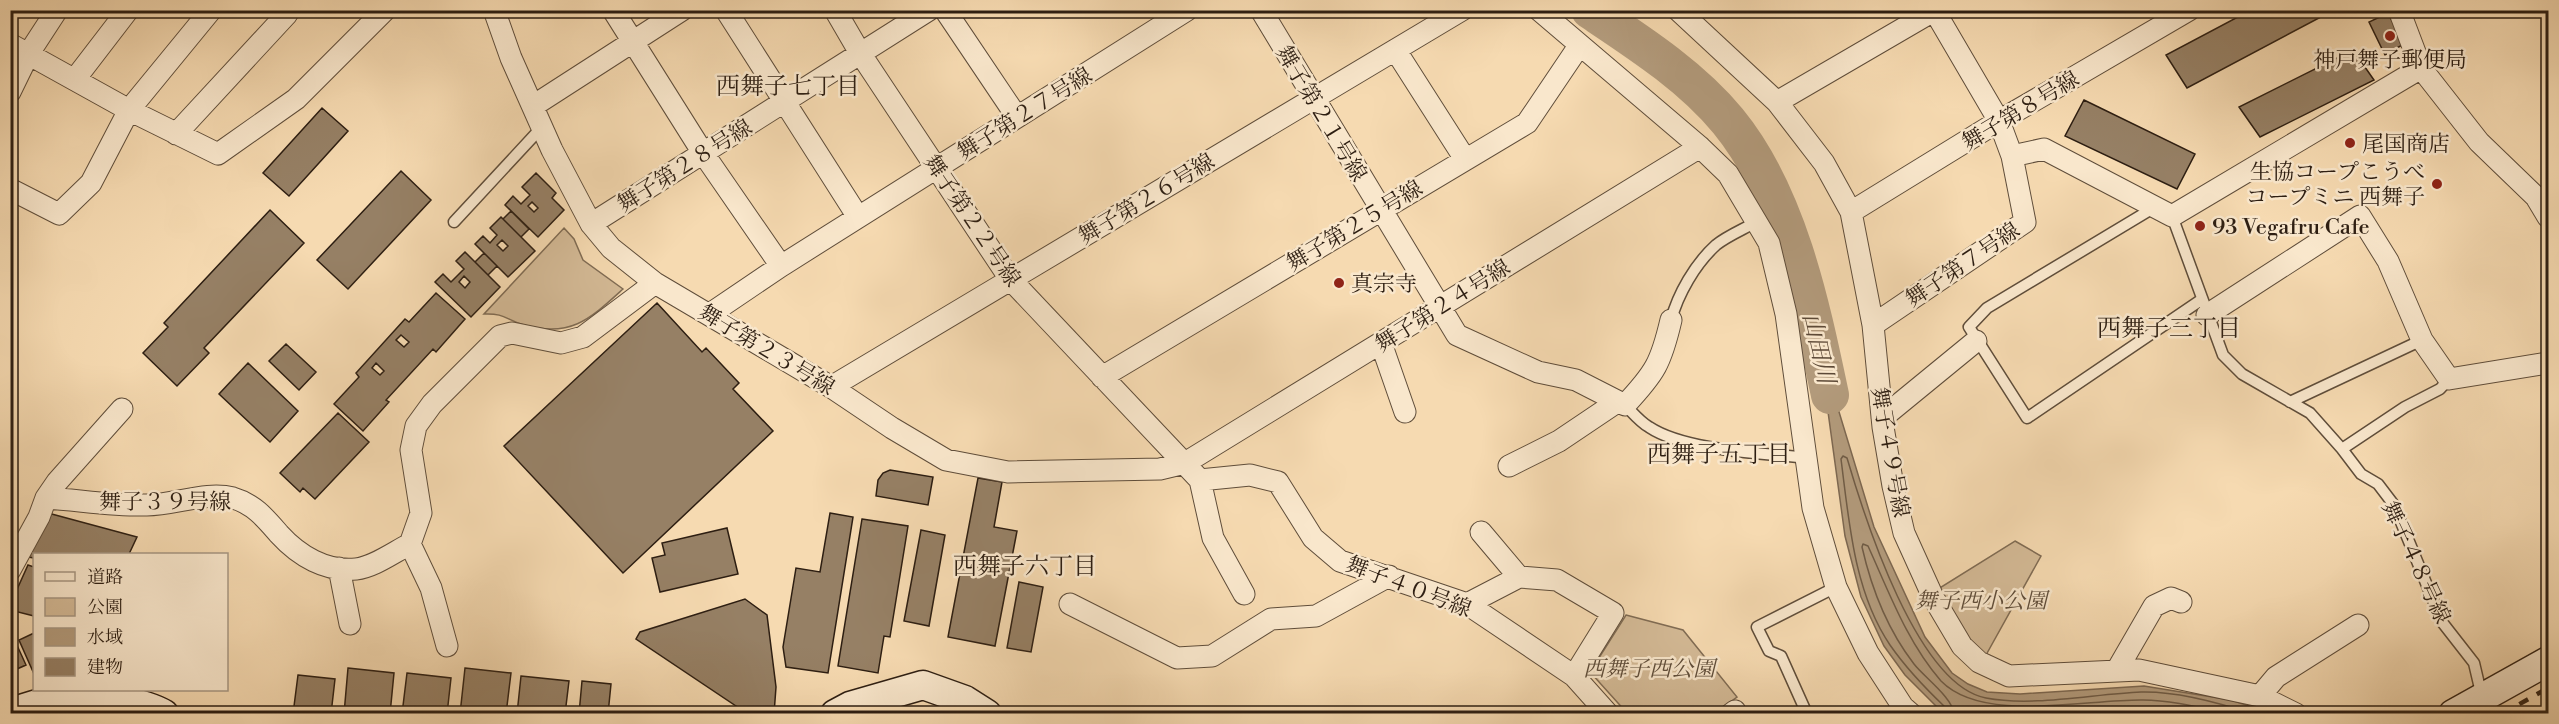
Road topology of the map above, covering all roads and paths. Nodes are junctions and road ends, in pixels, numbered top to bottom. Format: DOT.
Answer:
graph roads {
  1 [pos="57,10"];
  2 [pos="128,10"];
  3 [pos="211,10"];
  4 [pos="385,10"];
  5 [pos="494,10"];
  6 [pos="613,10"];
  7 [pos="682,10"];
  8 [pos="726,10"];
  9 [pos="835,10"];
  10 [pos="929,10"];
  11 [pos="945,10"];
  12 [pos="1187,10"];
  13 [pos="1261,10"];
  14 [pos="1462,10"];
  15 [pos="1539,10"];
  16 [pos="2189,10"];
  17 [pos="2398,10"];
  18 [pos="1935,11"];
  19 [pos="1687,13"];
  20 [pos="287,14"];
  21 [pos="633,41"];
  22 [pos="1580,46"];
  23 [pos="20,48"];
  24 [pos="1396,51"];
  25 [pos="860,53"];
  26 [pos="2421,68"];
  27 [pos="75,79"];
  28 [pos="10,92"];
  29 [pos="1314,97"];
  30 [pos="783,102"];
  31 [pos="1777,102"];
  32 [pos="533,106"];
  33 [pos="129,110"];
  34 [pos="1017,117"];
  35 [pos="1999,122"];
  36 [pos="542,128"];
  37 [pos="176,134"];
  38 [pos="1700,147"];
  39 [pos="703,153"];
  40 [pos="2012,156"];
  41 [pos="1465,159"];
  42 [pos="937,167"];
  43 [pos="10,189"];
  44 [pos="1380,209"];
  45 [pos="1851,212"];
  46 [pos="2163,212"];
  47 [pos="858,217"];
  48 [pos="2548,217"];
  49 [pos="454,222"];
  50 [pos="1756,222"];
  51 [pos="591,224"];
  52 [pos="781,266"];
  53 [pos="1010,279"];
  54 [pos="655,283"];
  55 [pos="1440,307"];
  56 [pos="2204,308"];
  57 [pos="710,315"];
  58 [pos="1671,320"];
  59 [pos="1873,325"];
  60 [pos="2422,340"];
  61 [pos="1976,341"];
  62 [pos="1381,343"];
  63 [pos="2548,363"];
  64 [pos="1102,377"];
  65 [pos="2449,380"];
  66 [pos="831,387"];
  67 [pos="2290,402"];
  68 [pos="1621,404"];
  69 [pos="122,409"];
  70 [pos="1405,412"];
  71 [pos="1882,418"];
  72 [pos="2342,449"];
  73 [pos="1807,458"];
  74 [pos="1185,463"];
  75 [pos="1509,466"];
  76 [pos="1200,480"];
  77 [pos="46,498"];
  78 [pos="1481,532"];
  79 [pos="410,544"];
  80 [pos="339,568"];
  81 [pos="10,570"];
  82 [pos="1389,576"];
  83 [pos="1520,577"];
  84 [pos="1836,587"];
  85 [pos="1244,594"];
  86 [pos="2181,602"];
  87 [pos="1070,604"];
  88 [pos="1467,604"];
  89 [pos="350,624"];
  90 [pos="2358,625"];
  91 [pos="447,646"];
  92 [pos="2548,661"];
  93 [pos="2117,670"];
  94 [pos="1574,676"];
  95 [pos="2260,696"];
  96 [pos="2482,697"];
  97 [pos="845,711"];
  98 [pos="10,712"];
  99 [pos="164,714"];
  100 [pos="987,714"];
  101 [pos="1608,714"];
  102 [pos="1807,714"];
  103 [pos="1911,714"];
  104 [pos="2296,714"];
  105 [pos="2453,714"];
  1 -- 23 [label="street"];
  2 -- 27 [label="street"];
  3 -- 33 [label="street"];
  4 -- 37 [label="street"];
  5 -- 32 [label="street, 舞子第２３号線"];
  6 -- 21 [label="street"];
  7 -- 21 [label="street"];
  8 -- 30 [label="street"];
  9 -- 25 [label="street, 舞子第２２号線"];
  10 -- 25 [label="street, 舞子第２８号線"];
  11 -- 34 [label="street"];
  12 -- 34 [label="street, 舞子第２７号線"];
  13 -- 29 [label="street, 舞子第２１号線"];
  14 -- 24 [label="street, 舞子第２６号線"];
  15 -- 22 [label="street"];
  16 -- 35 [label="street, 舞子第８号線"];
  17 -- 26 [label="street"];
  18 -- 31 [label="street"];
  18 -- 35 [label="street, 舞子第７号線"];
  19 -- 31 [label="street, 舞子４９号線"];
  20 -- 37 [label="street"];
  21 -- 32 [label="street"];
  21 -- 39 [label="street"];
  22 -- 38 [label="street"];
  22 -- 41 [label="street, 舞子第２５号線"];
  23 -- 27 [label="street"];
  23 -- 28 [label="street"];
  24 -- 29 [label="street, 舞子第２６号線"];
  24 -- 41 [label="street"];
  25 -- 30 [label="street, 舞子第２８号線"];
  25 -- 42 [label="street, 舞子第２２号線"];
  26 -- 46 [label="street"];
  26 -- 48 [label="street"];
  27 -- 33 [label="street"];
  29 -- 44 [label="street, 舞子第２１号線"];
  29 -- 53 [label="street, 舞子第２６号線"];
  30 -- 39 [label="street, 舞子第２８号線"];
  30 -- 47 [label="street"];
  31 -- 45 [label="street, 舞子４９号線"];
  32 -- 36 [label="street, 舞子第２３号線"];
  33 -- 37 [label="street"];
  33 -- 43 [label="street"];
  34 -- 42 [label="street, 舞子第２７号線"];
  35 -- 40 [label="street, 舞子第７号線"];
  35 -- 45 [label="street, 舞子第８号線"];
  36 -- 49 [label="lane"];
  36 -- 51 [label="street, 舞子第２３号線"];
  38 -- 50 [label="street"];
  38 -- 55 [label="street, 舞子第２４号線"];
  39 -- 51 [label="street, 舞子第２８号線"];
  39 -- 52 [label="street"];
  40 -- 46 [label="street"];
  40 -- 59 [label="street, 舞子第７号線"];
  41 -- 44 [label="street, 舞子第２５号線"];
  42 -- 47 [label="street, 舞子第２７号線"];
  42 -- 53 [label="street, 舞子第２２号線"];
  44 -- 55 [label="street, 舞子第２１号線"];
  44 -- 64 [label="street, 舞子第２５号線"];
  45 -- 59 [label="street, 舞子４９号線"];
  46 -- 56 [label="lane, 舞子４８号線"];
  46 -- 61 [label="lane"];
  47 -- 52 [label="street, 舞子第２７号線"];
  50 -- 58 [label="lane"];
  50 -- 73 [label="street"];
  51 -- 54 [label="street, 舞子第２３号線"];
  52 -- 57 [label="street, 舞子第２７号線"];
  53 -- 64 [label="street, 舞子第２２号線"];
  53 -- 66 [label="street, 舞子第２６号線"];
  54 -- 57 [label="street, 舞子第２３号線"];
  54 -- 79 [label="street"];
  55 -- 62 [label="street, 舞子第２４号線"];
  55 -- 68 [label="street, 舞子第２１号線"];
  56 -- 60 [label="street"];
  56 -- 61 [label="lane"];
  56 -- 67 [label="lane, 舞子４８号線"];
  57 -- 66 [label="street, 舞子第２３号線"];
  58 -- 68 [label="street"];
  59 -- 71 [label="street, 舞子４９号線"];
  60 -- 65 [label="street"];
  60 -- 67 [label="lane"];
  61 -- 71 [label="street"];
  62 -- 70 [label="street"];
  62 -- 74 [label="street, 舞子第２４号線"];
  63 -- 65 [label="street"];
  64 -- 74 [label="street, 舞子第２２号線"];
  65 -- 72 [label="lane"];
  66 -- 74 [label="street, 舞子第２３号線"];
  67 -- 72 [label="lane, 舞子４８号線"];
  68 -- 73 [label="lane"];
  68 -- 75 [label="street"];
  69 -- 77 [label="street"];
  71 -- 93 [label="street, 舞子４９号線"];
  72 -- 96 [label="lane, 舞子４８号線"];
  73 -- 84 [label="street"];
  74 -- 76 [label="street"];
  76 -- 82 [label="street, 舞子４０号線"];
  76 -- 85 [label="street"];
  77 -- 80 [label="street, 舞子３９号線"];
  77 -- 81 [label="street"];
  78 -- 83 [label="street"];
  79 -- 80 [label="street, 舞子３９号線"];
  79 -- 91 [label="street"];
  80 -- 89 [label="street"];
  82 -- 87 [label="street"];
  82 -- 88 [label="street, 舞子４０号線"];
  83 -- 88 [label="street"];
  83 -- 94 [label="street"];
  84 -- 102 [label="lane"];
  84 -- 103 [label="street"];
  86 -- 93 [label="street"];
  88 -- 94 [label="street, 舞子４０号線"];
  90 -- 95 [label="street"];
  92 -- 96 [label="main road"];
  93 -- 95 [label="street, 舞子４９号線"];
  94 -- 101 [label="street, 舞子４０号線"];
  95 -- 104 [label="street, 舞子４９号線"];
  96 -- 105 [label="main road"];
  97 -- 100 [label="main road"];
  98 -- 99 [label="main road"];
}
